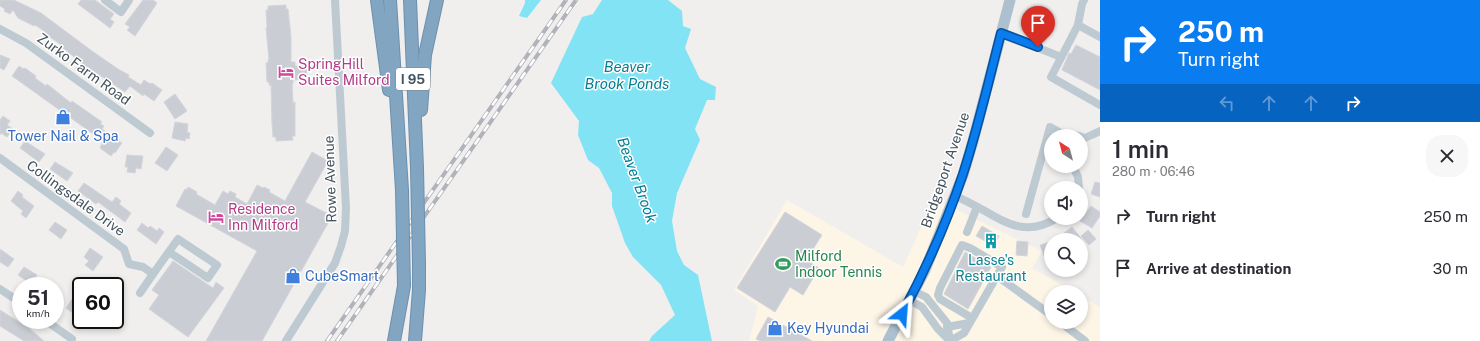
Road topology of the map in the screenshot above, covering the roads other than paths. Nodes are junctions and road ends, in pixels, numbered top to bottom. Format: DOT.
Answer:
graph roads {
  1 [pos="105,0"];
  2 [pos="129,0"];
  3 [pos="335,0"];
  4 [pos="377,0"];
  5 [pos="390,0"];
  6 [pos="410,0"];
  7 [pos="437,0"];
  8 [pos="1010,0"];
  9 [pos="1084,0"];
  10 [pos="1078,25"];
  11 [pos="0,29"];
  12 [pos="1001,33"];
  13 [pos="1100,37"];
  14 [pos="1060,57"];
  15 [pos="1100,105"];
  16 [pos="1100,131"];
  17 [pos="150,133"];
  18 [pos="1088,137"];
  19 [pos="1044,149"];
  20 [pos="400,156"];
  21 [pos="0,158"];
  22 [pos="417,164"];
  23 [pos="955,196"];
  24 [pos="977,207"];
  25 [pos="1026,214"];
  26 [pos="1044,223"];
  27 [pos="967,232"];
  28 [pos="169,252"];
  29 [pos="420,264"];
  30 [pos="153,274"];
  31 [pos="997,276"];
  32 [pos="404,286"];
  33 [pos="0,289"];
  34 [pos="140,293"];
  35 [pos="912,296"];
  36 [pos="12,298"];
  37 [pos="1044,311"];
  38 [pos="971,321"];
  39 [pos="948,327"];
  40 [pos="58,329"];
  41 [pos="1069,329"];
  42 [pos="72,339"];
  43 [pos="286,341"];
  44 [pos="394,341"];
  45 [pos="400,341"];
  46 [pos="415,341"];
  47 [pos="419,341"];
  48 [pos="888,341"];
  49 [pos="950,341"];
  50 [pos="1085,341"];
  1 -- 2 [label="street"];
  3 -- 43 [label="street, Rowe Avenue"];
  4 -- 20 [label="highway"];
  5 -- 20 [label="highway, I 95"];
  6 -- 22 [label="highway, I 95"];
  7 -- 22 [label="highway"];
  8 -- 12 [label="main road, Bridgeport Avenue"];
  9 -- 10 [label="street"];
  10 -- 13 [label="street"];
  10 -- 14 [label="street"];
  11 -- 17 [label="street, Zurko Farm Road"];
  12 -- 14 [label="street"];
  12 -- 23 [label="main road, Bridgeport Avenue"];
  14 -- 15 [label="street"];
  16 -- 18 [label="street"];
  19 -- 25 [label="street"];
  20 -- 32 [label="highway, I 95, bridge"];
  21 -- 30 [label="street, Collingsdale Drive"];
  22 -- 29 [label="highway, I 95, bridge"];
  23 -- 24 [label="street"];
  23 -- 35 [label="main road, Bridgeport Avenue"];
  24 -- 26 [label="street"];
  24 -- 27 [label="street"];
  28 -- 28 [label="street"];
  28 -- 30 [label="street"];
  29 -- 46 [label="highway, I 95"];
  29 -- 47 [label="highway"];
  30 -- 34 [label="street"];
  31 -- 37 [label="street"];
  31 -- 38 [label="street"];
  31 -- 38 [label="street"];
  32 -- 44 [label="highway"];
  32 -- 45 [label="highway, I 95"];
  33 -- 36 [label="street"];
  35 -- 39 [label="street"];
  35 -- 48 [label="main road, Bridgeport Avenue"];
  35 -- 49 [label="street"];
  38 -- 39 [label="street"];
  38 -- 49 [label="street"];
  39 -- 49 [label="street"];
  40 -- 42 [label="street"];
  41 -- 50 [label="street"];
}
